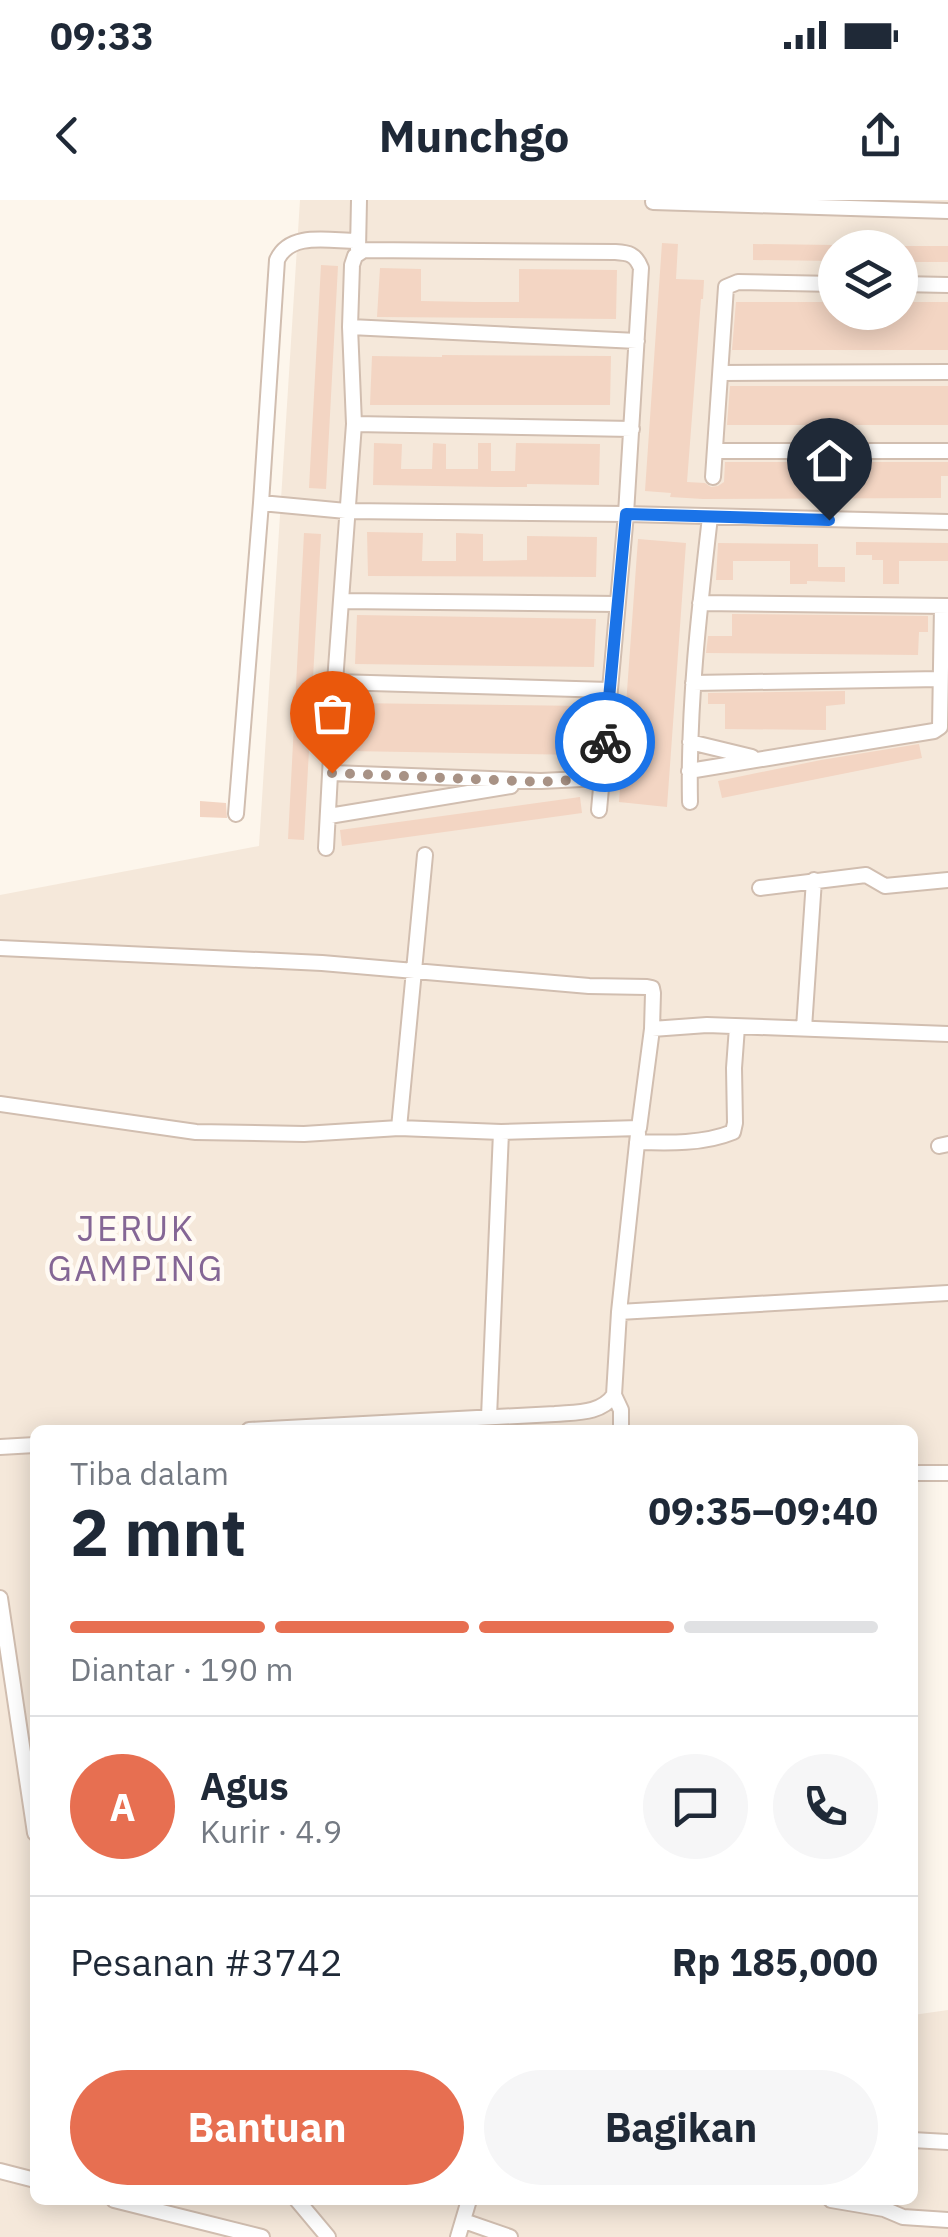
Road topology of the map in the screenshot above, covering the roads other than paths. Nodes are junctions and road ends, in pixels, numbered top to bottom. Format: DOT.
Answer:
graph roads {
  1 [pos="359,202"];
  2 [pos="653,202"];
  3 [pos="830,203"];
  4 [pos="948,211"];
  5 [pos="358,242"];
  6 [pos="818,284"];
  7 [pos="918,284"];
  8 [pos="948,285"];
  9 [pos="350,327"];
  10 [pos="637,340"];
  11 [pos="948,372"];
  12 [pos="721,374"];
  13 [pos="354,424"];
  14 [pos="632,429"];
  15 [pos="948,450"];
  16 [pos="715,451"];
  17 [pos="713,477"];
  18 [pos="261,503"];
  19 [pos="346,512"];
  20 [pos="626,514"];
  21 [pos="710,518"];
  22 [pos="948,522"];
  23 [pos="342,601"];
  24 [pos="700,603"];
  25 [pos="618,604"];
  26 [pos="945,606"];
  27 [pos="940,678"];
  28 [pos="335,682"];
  29 [pos="693,682"];
  30 [pos="609,690"];
  31 [pos="690,742"];
  32 [pos="759,759"];
  33 [pos="689,771"];
  34 [pos="332,773"];
  35 [pos="602,778"];
  36 [pos="541,782"];
  37 [pos="690,802"];
  38 [pos="600,810"];
  39 [pos="236,814"];
  40 [pos="329,816"];
  41 [pos="326,848"];
  42 [pos="425,855"];
  43 [pos="814,880"];
  44 [pos="948,880"];
  45 [pos="760,888"];
  46 [pos="0,948"];
  47 [pos="414,970"];
  48 [pos="737,1027"];
  49 [pos="804,1028"];
  50 [pos="652,1029"];
  51 [pos="948,1034"];
  52 [pos="0,1104"];
  53 [pos="399,1128"];
  54 [pos="501,1132"];
  55 [pos="638,1135"];
  56 [pos="948,1293"];
  57 [pos="619,1312"];
  58 [pos="614,1395"];
  59 [pos="489,1417"];
  60 [pos="458,1424"];
  61 [pos="426,1425"];
  62 [pos="622,1425"];
  63 [pos="30,1445"];
  64 [pos="0,1448"];
  65 [pos="918,1473"];
  66 [pos="948,1473"];
  67 [pos="0,1598"];
  68 [pos="30,1796"];
  69 [pos="918,2140"];
  70 [pos="948,2142"];
  71 [pos="0,2172"];
  72 [pos="30,2179"];
  73 [pos="134,2205"];
  74 [pos="300,2205"];
  75 [pos="468,2205"];
  76 [pos="860,2205"];
  77 [pos="948,2220"];
  78 [pos="464,2221"];
  79 [pos="262,2237"];
  80 [pos="328,2237"];
  81 [pos="458,2237"];
  82 [pos="510,2237"];
  1 -- 5 [label="street"];
  2 -- 3 [label="street"];
  3 -- 4 [label="street"];
  5 -- 9 [label="street"];
  5 -- 10 [label="street"];
  5 -- 18 [label="street"];
  6 -- 12 [label="street"];
  7 -- 8 [label="street"];
  9 -- 10 [label="street"];
  9 -- 13 [label="street"];
  10 -- 14 [label="street"];
  11 -- 12 [label="street"];
  12 -- 16 [label="street"];
  13 -- 14 [label="street"];
  13 -- 19 [label="street"];
  14 -- 20 [label="street"];
  15 -- 16 [label="street"];
  16 -- 17 [label="street"];
  18 -- 19 [label="street"];
  18 -- 39 [label="street"];
  19 -- 20 [label="street"];
  19 -- 23 [label="street"];
  20 -- 21 [label="street"];
  20 -- 25 [label="street"];
  21 -- 22 [label="street"];
  21 -- 24 [label="street"];
  23 -- 25 [label="street"];
  23 -- 28 [label="street"];
  24 -- 26 [label="street"];
  24 -- 29 [label="street"];
  25 -- 30 [label="street"];
  26 -- 27 [label="street"];
  27 -- 29 [label="street"];
  27 -- 32 [label="street"];
  28 -- 30 [label="street"];
  28 -- 34 [label="street"];
  29 -- 31 [label="street"];
  30 -- 35 [label="street"];
  31 -- 32 [label="street"];
  31 -- 33 [label="street"];
  32 -- 33 [label="street"];
  33 -- 37 [label="street"];
  34 -- 36 [label="street"];
  34 -- 40 [label="street"];
  35 -- 36 [label="street"];
  35 -- 38 [label="street"];
  36 -- 40 [label="street"];
  40 -- 41 [label="street"];
  42 -- 47 [label="street"];
  43 -- 44 [label="street"];
  43 -- 45 [label="street"];
  43 -- 49 [label="street"];
  46 -- 47 [label="street"];
  47 -- 50 [label="street"];
  47 -- 53 [label="street"];
  48 -- 49 [label="street"];
  48 -- 50 [label="street"];
  48 -- 55 [label="street"];
  49 -- 51 [label="street"];
  50 -- 55 [label="street"];
  52 -- 53 [label="street"];
  53 -- 54 [label="street"];
  54 -- 55 [label="street"];
  54 -- 59 [label="street"];
  55 -- 57 [label="street"];
  56 -- 57 [label="street"];
  57 -- 58 [label="street"];
  58 -- 59 [label="street"];
  58 -- 62 [label="street"];
  59 -- 60 [label="street"];
  60 -- 61 [label="street"];
  63 -- 64 [label="street"];
  65 -- 66 [label="street"];
  67 -- 68 [label="street"];
  69 -- 70 [label="street"];
  71 -- 72 [label="street"];
  73 -- 79 [label="street"];
  74 -- 80 [label="street"];
  75 -- 78 [label="street"];
  76 -- 77 [label="street"];
  78 -- 81 [label="street"];
  78 -- 82 [label="street"];
}
